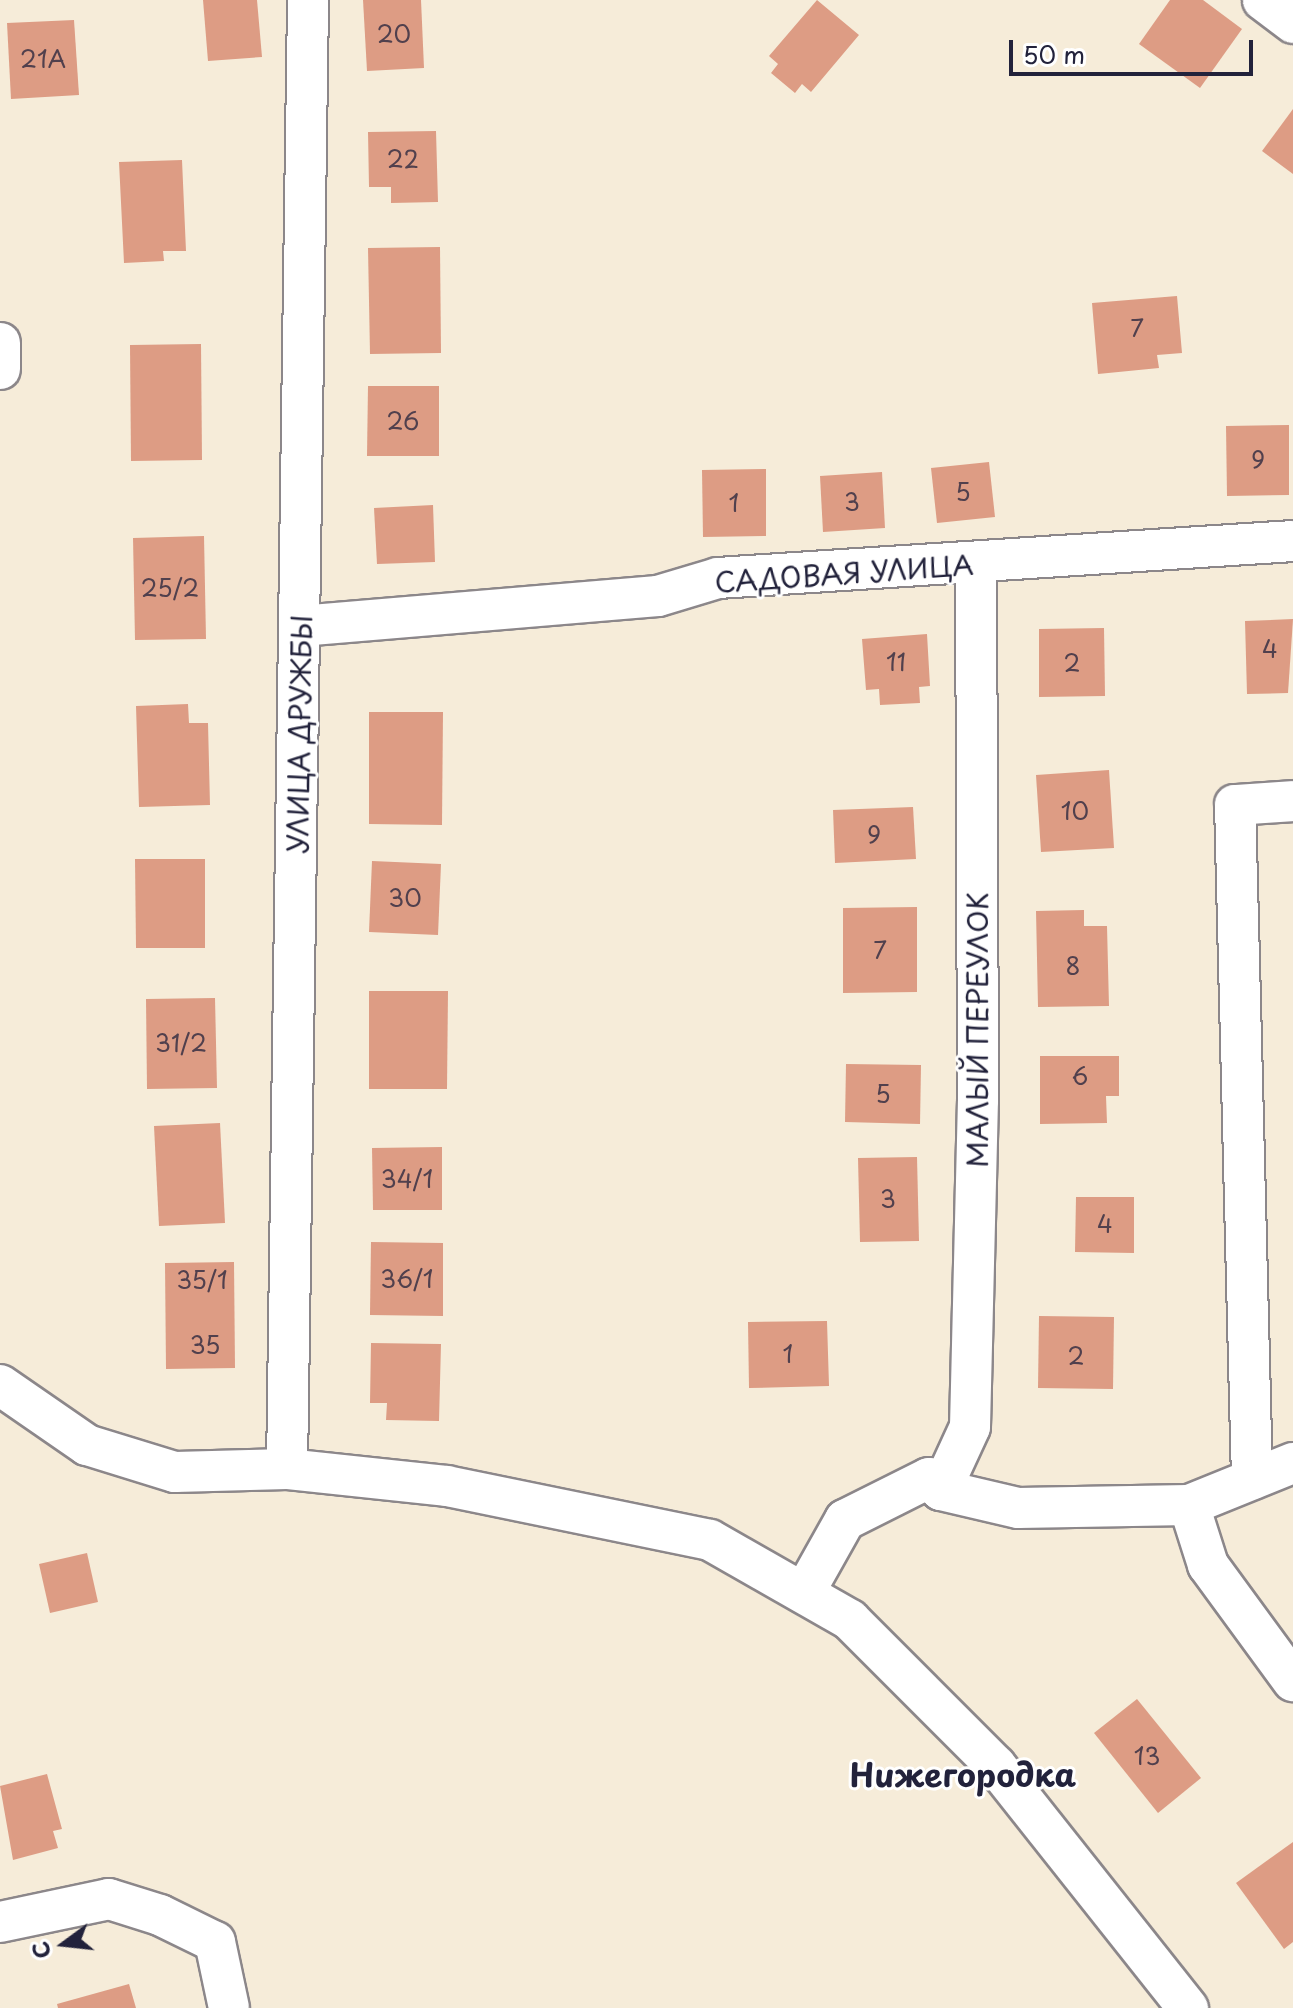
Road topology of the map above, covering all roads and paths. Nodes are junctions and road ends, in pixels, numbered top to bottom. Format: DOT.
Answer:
graph roads {
  1 [pos="308,0"];
  2 [pos="1263,0"];
  3 [pos="1293,23"];
  4 [pos="0,343"];
  5 [pos="0,369"];
  6 [pos="1293,541"];
  7 [pos="976,564"];
  8 [pos="300,626"];
  9 [pos="1293,801"];
  10 [pos="0,1385"];
  11 [pos="1293,1463"];
  12 [pos="287,1469"];
  13 [pos="1252,1479"];
  14 [pos="941,1490"];
  15 [pos="1189,1505"];
  16 [pos="804,1593"];
  17 [pos="1293,1681"];
  18 [pos="0,1922"];
  19 [pos="229,2008"];
  20 [pos="1188,2008"];
  1 -- 8 [label="street, УЛИЦА ДРУЖБЫ"];
  2 -- 3 [label="street"];
  4 -- 5 [label="street"];
  6 -- 7 [label="street, САДОВАЯ УЛИЦА"];
  7 -- 8 [label="street, САДОВАЯ УЛИЦА"];
  7 -- 14 [label="street, МАЛЫЙ ПЕРЕУЛОК"];
  8 -- 12 [label="street, УЛИЦА ДРУЖБЫ"];
  9 -- 13 [label="street"];
  10 -- 12 [label="street"];
  11 -- 13 [label="street"];
  12 -- 16 [label="street"];
  13 -- 15 [label="street"];
  14 -- 15 [label="street"];
  14 -- 16 [label="street"];
  15 -- 17 [label="street"];
  16 -- 20 [label="street"];
  18 -- 19 [label="street"];
}
